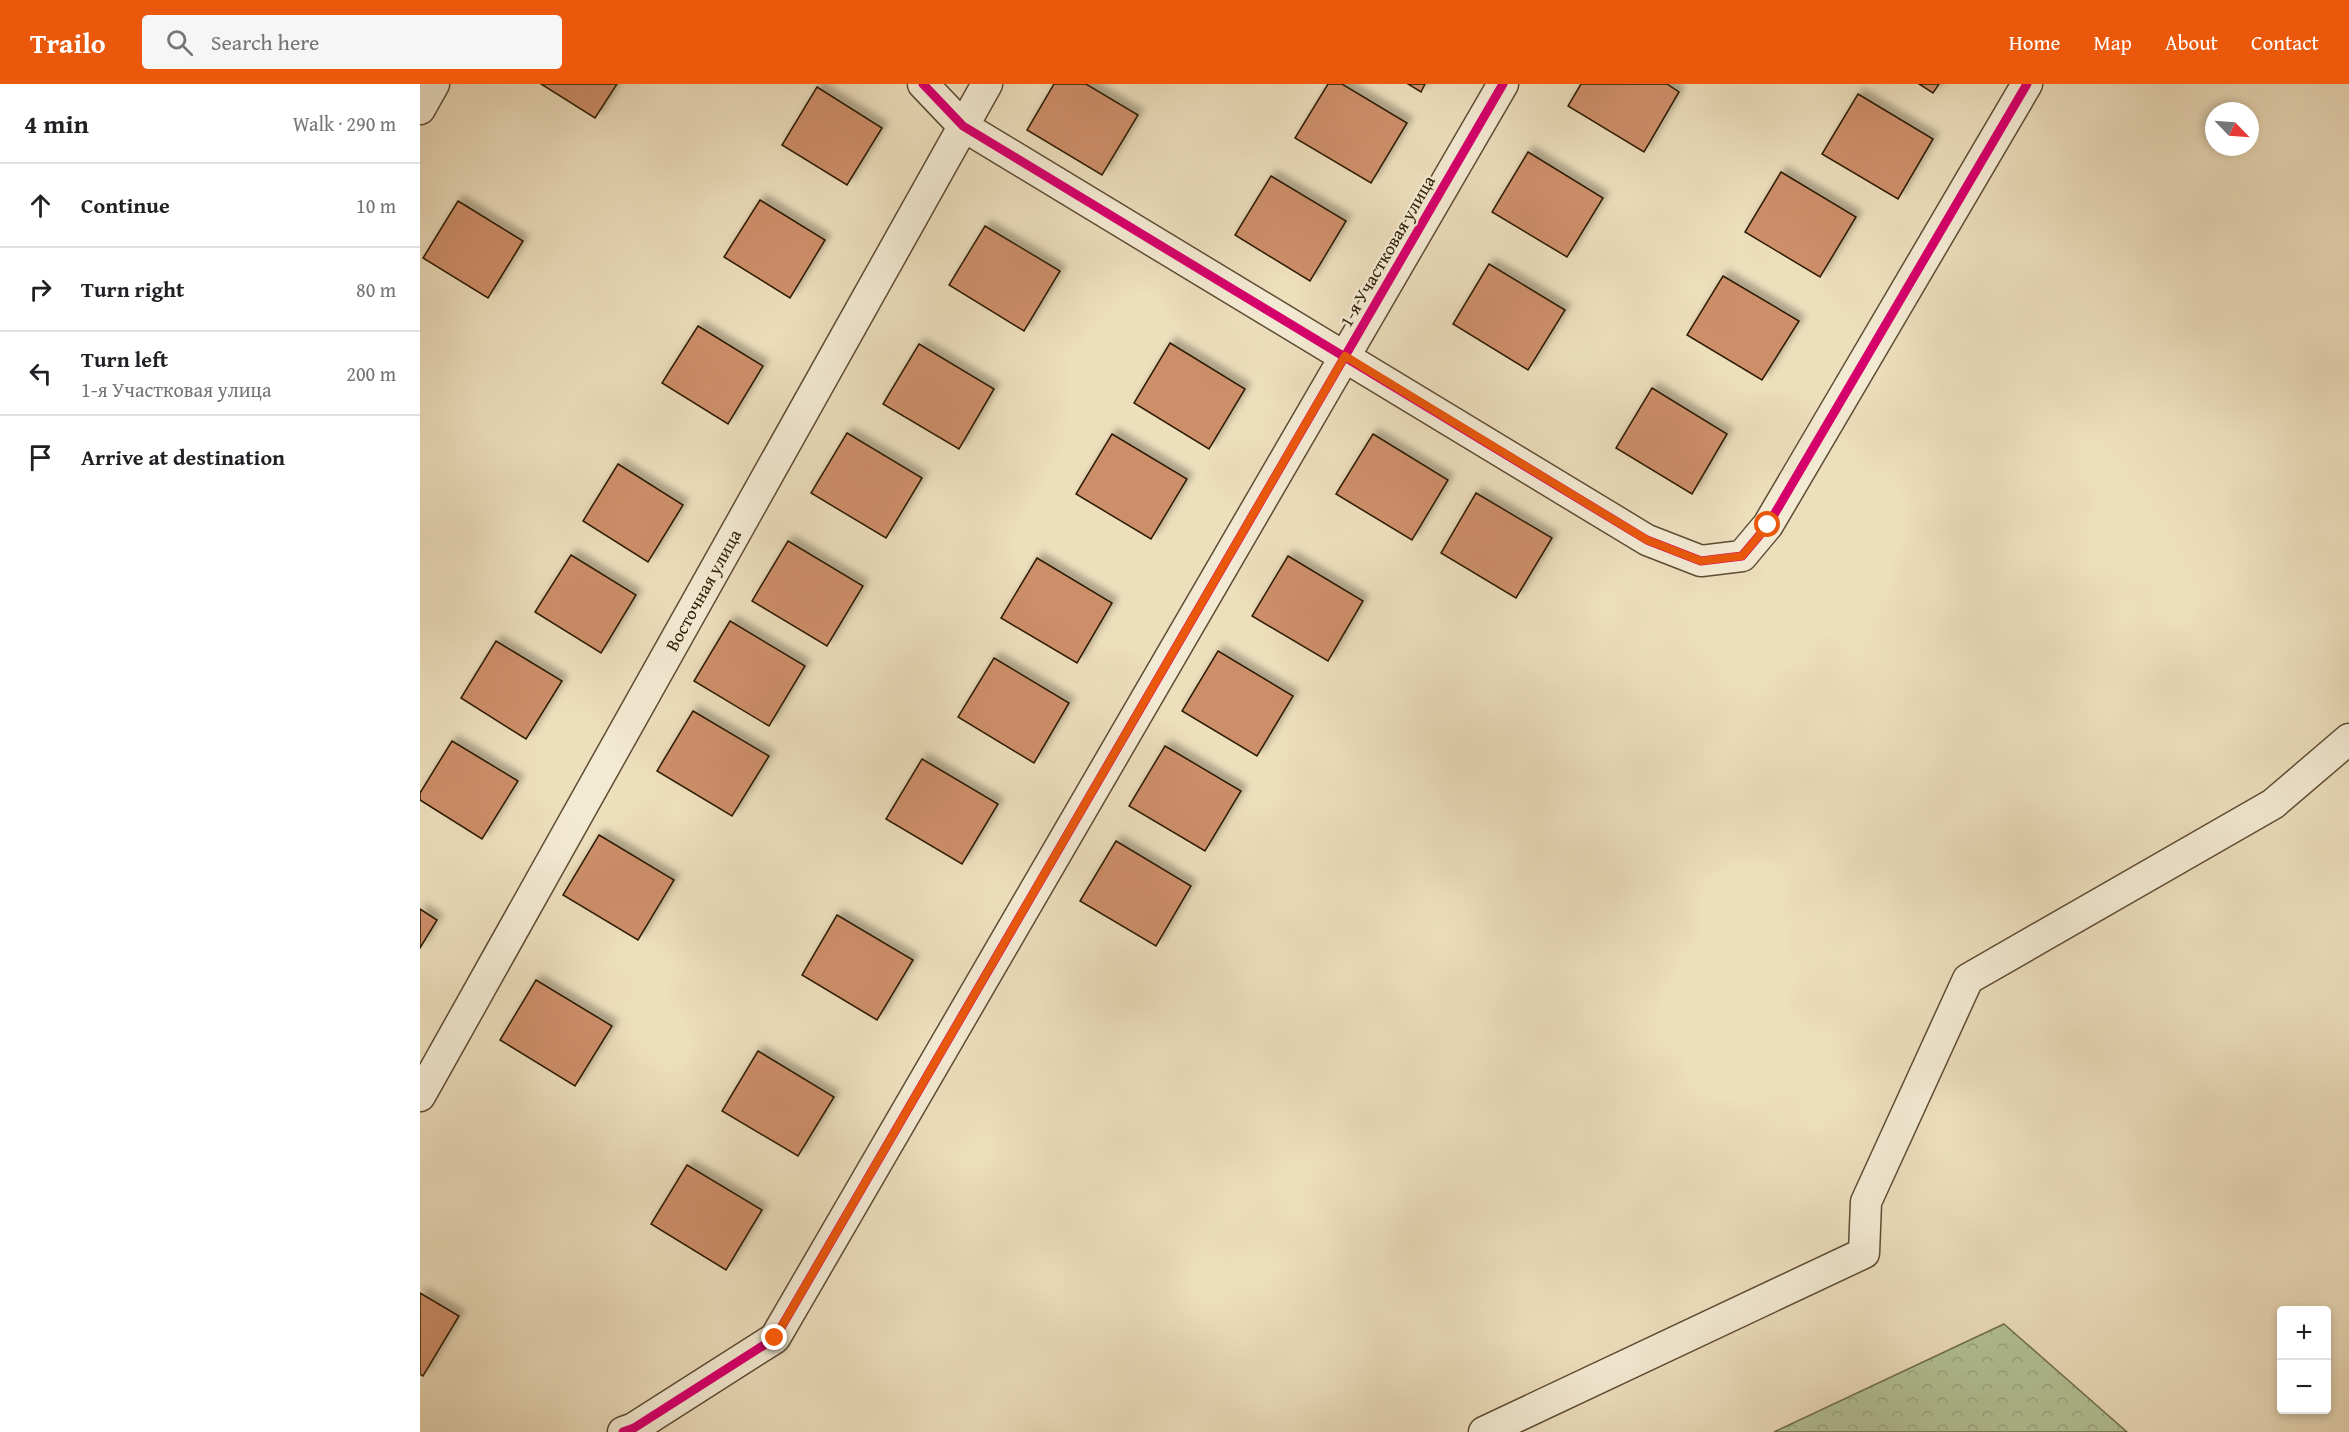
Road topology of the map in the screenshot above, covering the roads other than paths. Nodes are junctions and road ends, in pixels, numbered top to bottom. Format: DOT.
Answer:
graph roads {
  1 [pos="434,84"];
  2 [pos="923,84"];
  3 [pos="987,84"];
  4 [pos="1503,84"];
  5 [pos="2027,84"];
  6 [pos="420,108"];
  7 [pos="963,126"];
  8 [pos="1345,356"];
  9 [pos="2349,739"];
  10 [pos="420,1096"];
  11 [pos="623,1432"];
  12 [pos="1484,1432"];
  1 -- 6 [label="street"];
  2 -- 7 [label="street"];
  3 -- 7 [label="street, Восточная улица"];
  4 -- 8 [label="street, 1-я Участковая улица"];
  5 -- 8 [label="street"];
  7 -- 8 [label="street"];
  7 -- 10 [label="street, Восточная улица"];
  8 -- 11 [label="street, 1-я Участковая улица"];
  9 -- 12 [label="street"];
}
